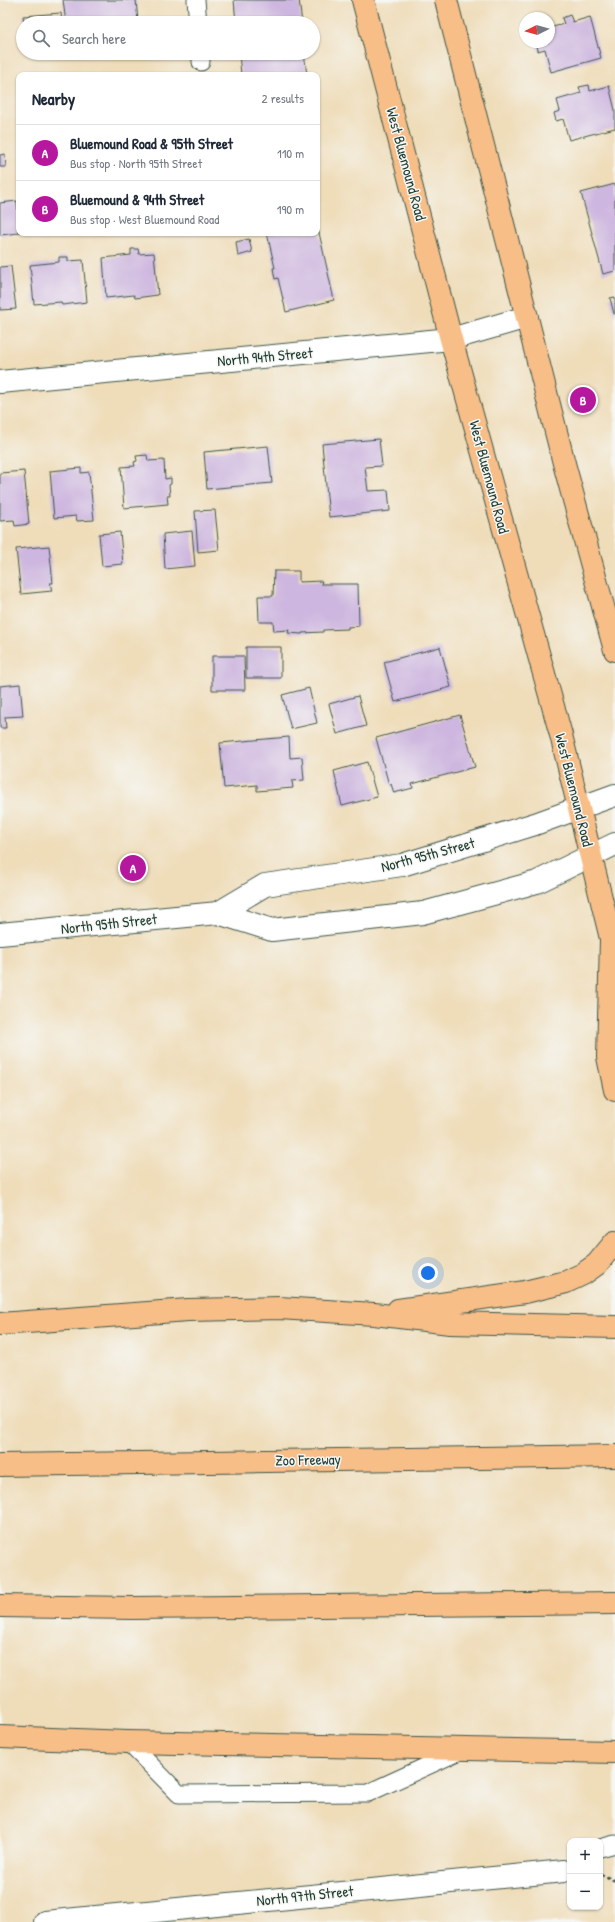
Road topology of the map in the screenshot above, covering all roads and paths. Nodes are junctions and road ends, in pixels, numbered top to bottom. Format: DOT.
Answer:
graph roads {
  1 [pos="196,0"];
  2 [pos="363,0"];
  3 [pos="446,0"];
  4 [pos="197,16"];
  5 [pos="527,317"];
  6 [pos="451,340"];
  7 [pos="0,382"];
  8 [pos="615,650"];
  9 [pos="615,795"];
  10 [pos="579,808"];
  11 [pos="615,844"];
  12 [pos="590,856"];
  13 [pos="218,913"];
  14 [pos="0,934"];
  15 [pos="613,947"];
  16 [pos="615,1090"];
  17 [pos="615,1242"];
  18 [pos="374,1314"];
  19 [pos="0,1324"];
  20 [pos="615,1327"];
  21 [pos="615,1456"];
  22 [pos="0,1465"];
  23 [pos="615,1603"];
  24 [pos="0,1606"];
  25 [pos="0,1737"];
  26 [pos="128,1742"];
  27 [pos="466,1748"];
  28 [pos="615,1752"];
  29 [pos="615,1844"];
  30 [pos="603,1847"];
  31 [pos="567,1869"];
  32 [pos="602,1874"];
  33 [pos="615,1881"];
  34 [pos="45,1922"];
  1 -- 4 [label="lane"];
  2 -- 6 [label="main road, West Bluemound Road"];
  3 -- 5 [label="main road"];
  5 -- 6 [label="street, North 94th Street"];
  5 -- 8 [label="main road"];
  6 -- 7 [label="street, North 94th Street"];
  6 -- 10 [label="main road, West Bluemound Road"];
  9 -- 10 [label="street, North 95th Street"];
  10 -- 12 [label="main road, West Bluemound Road"];
  10 -- 13 [label="street, North 95th Street"];
  11 -- 12 [label="street, North 95th Street"];
  12 -- 13 [label="street, North 95th Street"];
  12 -- 15 [label="main road, West Bluemound Road"];
  13 -- 14 [label="street, North 95th Street"];
  15 -- 16 [label="main road, West Bluemound Road"];
  17 -- 18 [label="main road"];
  18 -- 19 [label="main road"];
  18 -- 20 [label="main road"];
  21 -- 22 [label="main road, Zoo Freeway"];
  23 -- 24 [label="main road"];
  25 -- 26 [label="main road"];
  26 -- 27 [label="main road"];
  26 -- 27 [label="lane"];
  27 -- 28 [label="main road"];
  29 -- 30 [label="lane"];
  31 -- 34 [label="street, North 97th Street"];
  32 -- 33 [label="path"];
}
